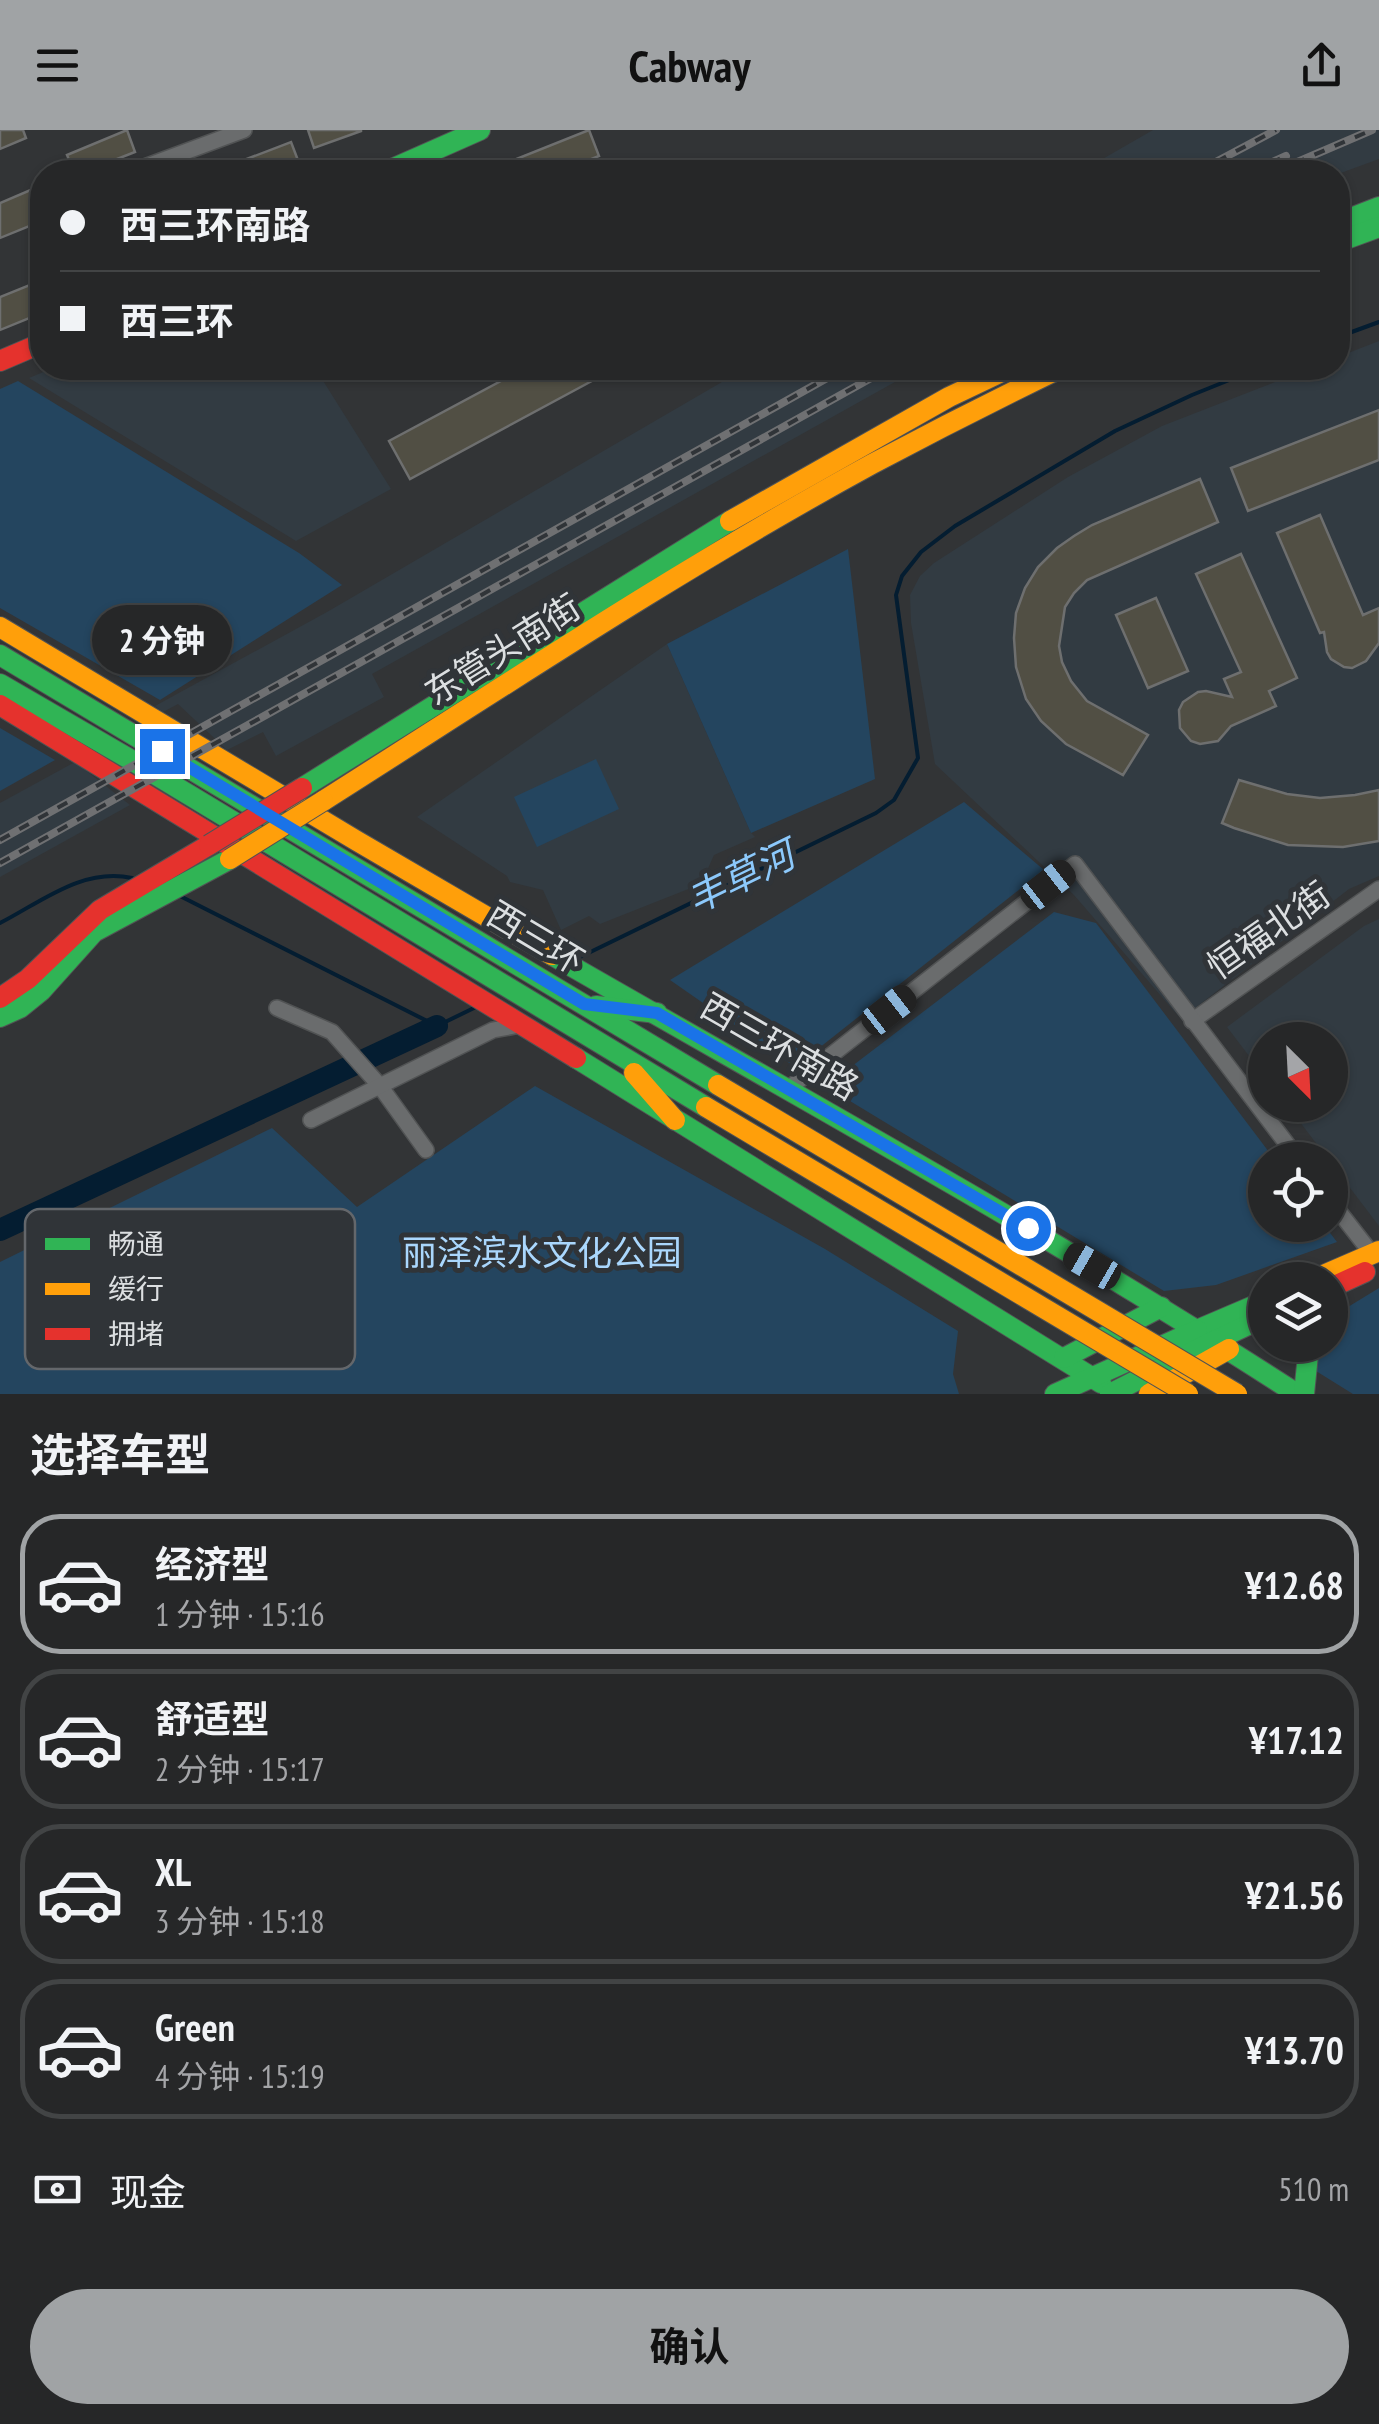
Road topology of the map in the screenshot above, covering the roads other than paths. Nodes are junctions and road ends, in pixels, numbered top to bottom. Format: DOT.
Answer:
graph roads {
  1 [pos="244,130"];
  2 [pos="480,130"];
  3 [pos="163,160"];
  4 [pos="412,160"];
  5 [pos="1379,207"];
  6 [pos="1350,218"];
  7 [pos="1379,227"];
  8 [pos="1350,238"];
  9 [pos="30,348"];
  10 [pos="0,361"];
  11 [pos="985,380"];
  12 [pos="1037,380"];
  13 [pos="0,626"];
  14 [pos="0,655"];
  15 [pos="0,684"];
  16 [pos="0,704"];
  17 [pos="1379,888"];
  18 [pos="142,895"];
  19 [pos="0,998"];
  20 [pos="584,1004"];
  21 [pos="277,1008"];
  22 [pos="657,1013"];
  23 [pos="0,1017"];
  24 [pos="1192,1021"];
  25 [pos="520,1024"];
  26 [pos="617,1054"];
  27 [pos="375,1080"];
  28 [pos="788,1089"];
  29 [pos="311,1120"];
  30 [pos="675,1120"];
  31 [pos="1285,1142"];
  32 [pos="426,1150"];
  33 [pos="1348,1222"];
  34 [pos="1376,1257"];
  35 [pos="1348,1267"];
  36 [pos="1348,1276"];
  37 [pos="1161,1306"];
  38 [pos="1248,1314"];
  39 [pos="1248,1325"];
  40 [pos="1214,1340"];
  41 [pos="1064,1358"];
  42 [pos="1306,1362"];
  43 [pos="1091,1377"];
  44 [pos="1114,1393"];
  45 [pos="1055,1394"];
  46 [pos="1149,1394"];
  47 [pos="1188,1394"];
  48 [pos="1237,1394"];
  49 [pos="1301,1394"];
  1 -- 3 [label="street"];
  2 -- 4 [label="main road"];
  5 -- 6 [label="main road"];
  7 -- 8 [label="main road"];
  9 -- 10 [label="main road"];
  11 -- 18 [label="main road, 东管头南街, bridge"];
  12 -- 18 [label="main road, 东管头南街, bridge"];
  13 -- 22 [label="main road, 西三环南路"];
  14 -- 20 [label="main road, 西三环"];
  15 -- 26 [label="main road, 西三环"];
  16 -- 25 [label="main road"];
  17 -- 24 [label="street, 恒福北街"];
  18 -- 19 [label="main road, 东管头南街"];
  18 -- 23 [label="main road, 东管头南街"];
  20 -- 22 [label="main road"];
  20 -- 48 [label="main road, 西三环, bridge"];
  21 -- 27 [label="street"];
  22 -- 28 [label="main road, 西三环南路"];
  24 -- 28 [label="street"];
  24 -- 31 [label="street"];
  25 -- 27 [label="street"];
  25 -- 30 [label="main road"];
  26 -- 30 [label="main road"];
  26 -- 47 [label="main road, 西三环, bridge"];
  27 -- 29 [label="street"];
  27 -- 32 [label="street"];
  28 -- 37 [label="main road, 西三环南路"];
  30 -- 41 [label="main road"];
  33 -- 34 [label="street"];
  34 -- 35 [label="main road"];
  34 -- 36 [label="main road"];
  37 -- 40 [label="main road, 西三环南路"];
  37 -- 41 [label="main road"];
  38 -- 40 [label="main road"];
  39 -- 40 [label="main road"];
  40 -- 43 [label="main road"];
  40 -- 44 [label="main road"];
  40 -- 46 [label="main road"];
  40 -- 49 [label="main road, 西三环南路"];
  41 -- 43 [label="main road"];
  42 -- 49 [label="main road"];
  43 -- 44 [label="main road"];
  43 -- 45 [label="main road"];
}
